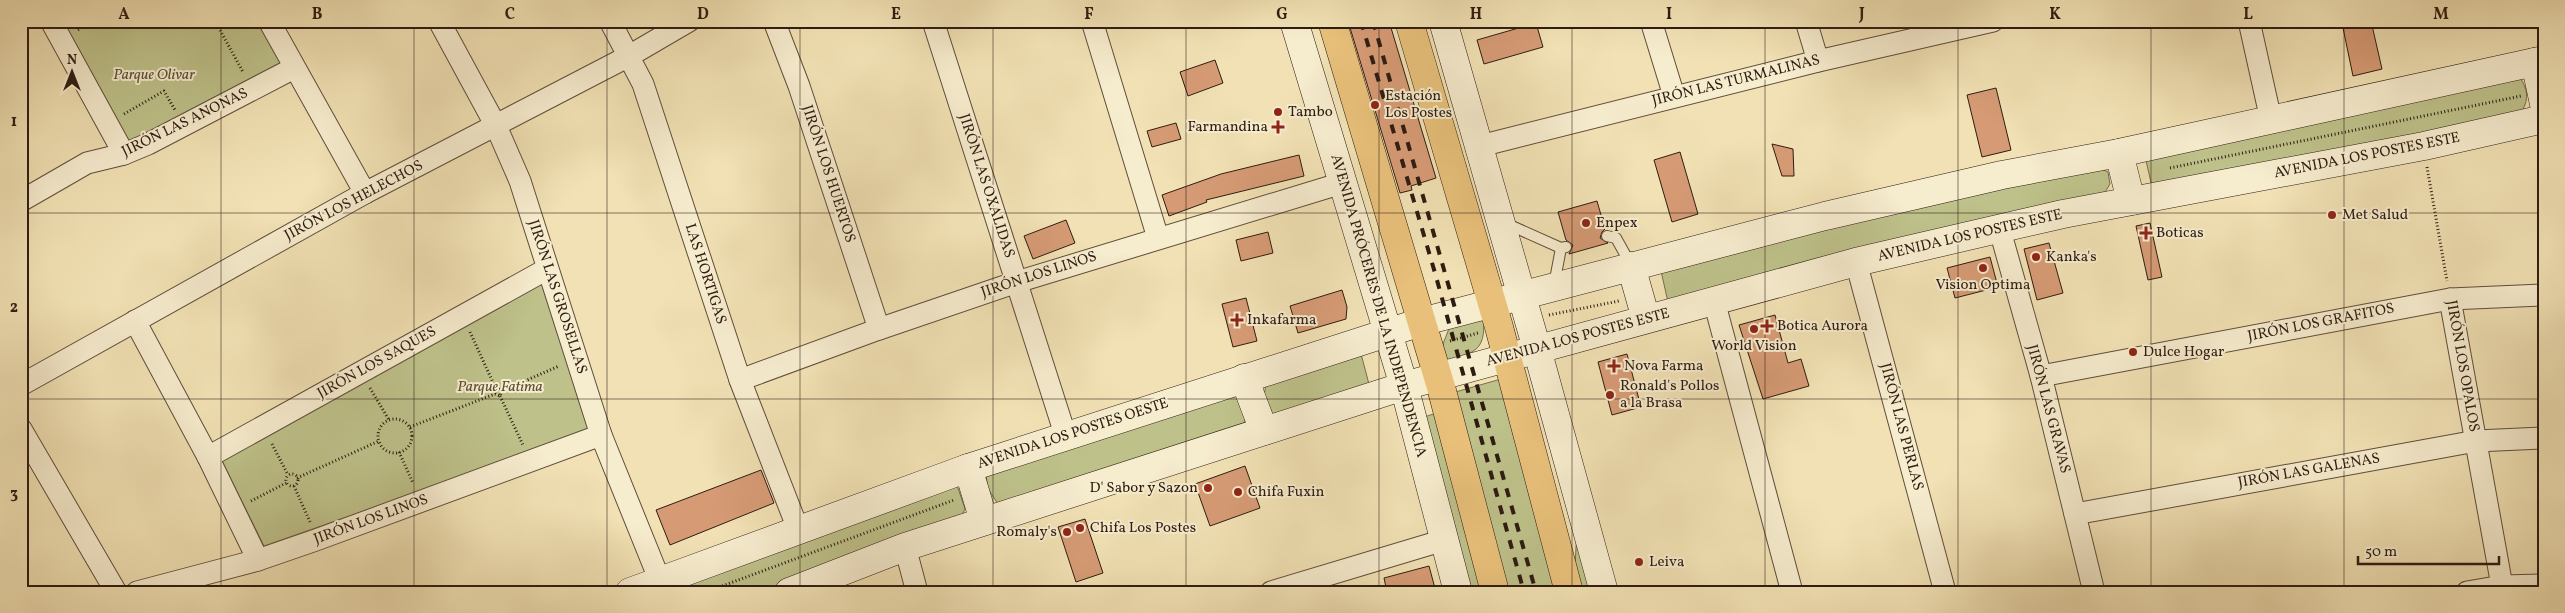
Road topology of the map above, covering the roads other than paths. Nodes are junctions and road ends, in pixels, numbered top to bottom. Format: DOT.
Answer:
graph roads {
  1 [pos="51,21"];
  2 [pos="269,21"];
  3 [pos="439,21"];
  4 [pos="610,21"];
  5 [pos="688,21"];
  6 [pos="774,21"];
  7 [pos="933,21"];
  8 [pos="1092,21"];
  9 [pos="1294,21"];
  10 [pos="1332,21"];
  11 [pos="1409,21"];
  12 [pos="1443,21"];
  13 [pos="1651,21"];
  14 [pos="1806,21"];
  15 [pos="1993,21"];
  16 [pos="2249,21"];
  17 [pos="1935,27"];
  18 [pos="629,56"];
  19 [pos="1818,60"];
  20 [pos="2539,61"];
  21 [pos="294,68"];
  22 [pos="1674,96"];
  23 [pos="2544,104"];
  24 [pos="2271,120"];
  25 [pos="2544,120"];
  26 [pos="496,126"];
  27 [pos="1480,146"];
  28 [pos="2119,153"];
  29 [pos="124,154"];
  30 [pos="1342,183"];
  31 [pos="365,193"];
  32 [pos="21,201"];
  33 [pos="2131,201"];
  34 [pos="1501,221"];
  35 [pos="1999,228"];
  36 [pos="1607,236"];
  37 [pos="1158,238"];
  38 [pos="1856,262"];
  39 [pos="1632,266"];
  40 [pos="547,270"];
  41 [pos="1017,282"];
  42 [pos="1554,286"];
  43 [pos="1521,294"];
  44 [pos="2544,295"];
  45 [pos="2450,299"];
  46 [pos="1714,301"];
  47 [pos="1496,315"];
  48 [pos="1646,319"];
  49 [pos="135,321"];
  50 [pos="1421,322"];
  51 [pos="879,329"];
  52 [pos="1387,332"];
  53 [pos="1537,349"];
  54 [pos="1507,357"];
  55 [pos="1438,376"];
  56 [pos="2041,376"];
  57 [pos="1244,378"];
  58 [pos="740,380"];
  59 [pos="21,385"];
  60 [pos="1404,386"];
  61 [pos="21,429"];
  62 [pos="1264,431"];
  63 [pos="601,435"];
  64 [pos="1066,437"];
  65 [pos="2544,438"];
  66 [pos="2476,441"];
  67 [pos="208,457"];
  68 [pos="972,480"];
  69 [pos="2075,514"];
  70 [pos="984,521"];
  71 [pos="798,529"];
  72 [pos="1444,540"];
  73 [pos="906,547"];
  74 [pos="258,560"];
  75 [pos="660,581"];
  76 [pos="2502,586"];
  77 [pos="2541,587"];
  78 [pos="116,592"];
  79 [pos="137,592"];
  80 [pos="630,592"];
  81 [pos="789,592"];
  82 [pos="917,592"];
  83 [pos="1271,592"];
  84 [pos="1458,592"];
  85 [pos="1495,592"];
  86 [pos="1569,592"];
  87 [pos="1604,592"];
  88 [pos="1792,592"];
  89 [pos="1945,592"];
  90 [pos="2094,592"];
  91 [pos="2468,592"];
  1 -- 29 [label="street"];
  2 -- 21 [label="street"];
  3 -- 26 [label="street, JIRÓN LAS GROSELLAS"];
  4 -- 18 [label="street, LAS HORTIGAS"];
  5 -- 18 [label="street, JIRÓN LOS HELECHOS"];
  6 -- 51 [label="street, JIRÓN LOS HUERTOS"];
  7 -- 41 [label="street, JIRÓN LAS OXALIDAS"];
  8 -- 37 [label="street"];
  9 -- 30 [label="main road, AVENIDA PRÓCERES DE LA INDEPENDENCIA"];
  10 -- 50 [label="main road"];
  11 -- 47 [label="main road"];
  12 -- 27 [label="main road"];
  13 -- 22 [label="street"];
  14 -- 19 [label="street"];
  15 -- 17 [label="street, JIRÓN LAS TURMALINAS"];
  16 -- 24 [label="street"];
  17 -- 19 [label="street, JIRÓN LAS TURMALINAS"];
  18 -- 26 [label="street, JIRÓN LOS HELECHOS"];
  18 -- 58 [label="street, LAS HORTIGAS"];
  19 -- 22 [label="street, JIRÓN LAS TURMALINAS"];
  20 -- 23 [label="main road"];
  20 -- 24 [label="main road"];
  21 -- 29 [label="street, JIRÓN LAS ANONAS"];
  21 -- 31 [label="street"];
  22 -- 27 [label="street, JIRÓN LAS TURMALINAS"];
  24 -- 28 [label="main road"];
  25 -- 33 [label="main road, AVENIDA LOS POSTES ESTE"];
  26 -- 31 [label="street, JIRÓN LOS HELECHOS"];
  26 -- 40 [label="street, JIRÓN LAS GROSELLAS"];
  27 -- 34 [label="main road"];
  28 -- 33 [label="main road"];
  28 -- 39 [label="main road"];
  29 -- 32 [label="street, JIRÓN LAS ANONAS"];
  30 -- 37 [label="street, JIRÓN LOS LINOS"];
  30 -- 52 [label="main road, AVENIDA PRÓCERES DE LA INDEPENDENCIA"];
  31 -- 49 [label="street, JIRÓN LOS HELECHOS"];
  33 -- 35 [label="main road, AVENIDA LOS POSTES ESTE"];
  34 -- 42 [label="lane"];
  34 -- 43 [label="main road"];
  35 -- 38 [label="main road, AVENIDA LOS POSTES ESTE"];
  35 -- 56 [label="street, JIRÓN LAS GRAVAS"];
  36 -- 39 [label="lane"];
  37 -- 41 [label="street, JIRÓN LOS LINOS"];
  38 -- 46 [label="main road, AVENIDA LOS POSTES ESTE"];
  38 -- 89 [label="street, JIRÓN LAS PERLAS"];
  39 -- 42 [label="main road"];
  39 -- 48 [label="main road"];
  40 -- 63 [label="street, JIRÓN LAS GROSELLAS"];
  40 -- 67 [label="street, JIRÓN LOS SAQUES"];
  41 -- 51 [label="street, JIRÓN LOS LINOS"];
  41 -- 64 [label="street, JIRÓN LAS OXALIDAS"];
  42 -- 43 [label="main road"];
  43 -- 47 [label="main road, AVENIDA LOS POSTES OESTE"];
  43 -- 53 [label="main road"];
  44 -- 45 [label="street, JIRÓN LOS GRAFITOS"];
  45 -- 56 [label="street, JIRÓN LOS GRAFITOS"];
  45 -- 66 [label="street, JIRÓN LOS OPALOS"];
  46 -- 48 [label="main road, AVENIDA LOS POSTES ESTE"];
  46 -- 88 [label="street"];
  47 -- 50 [label="main road, AVENIDA LOS POSTES OESTE"];
  47 -- 54 [label="main road"];
  48 -- 53 [label="main road, AVENIDA LOS POSTES ESTE"];
  49 -- 59 [label="street, JIRÓN LOS HELECHOS"];
  49 -- 67 [label="street"];
  50 -- 52 [label="main road, AVENIDA LOS POSTES OESTE"];
  50 -- 55 [label="main road"];
  51 -- 58 [label="street, JIRÓN LOS LINOS"];
  52 -- 57 [label="main road, AVENIDA LOS POSTES OESTE"];
  52 -- 60 [label="main road, AVENIDA PRÓCERES DE LA INDEPENDENCIA"];
  53 -- 54 [label="main road, AVENIDA LOS POSTES ESTE"];
  53 -- 87 [label="main road"];
  54 -- 55 [label="main road, AVENIDA LOS POSTES ESTE"];
  54 -- 86 [label="main road"];
  55 -- 60 [label="main road, AVENIDA LOS POSTES ESTE"];
  55 -- 85 [label="main road"];
  56 -- 69 [label="street, JIRÓN LAS GRAVAS"];
  57 -- 62 [label="main road"];
  57 -- 64 [label="main road, AVENIDA LOS POSTES OESTE"];
  58 -- 71 [label="street, LAS HORTIGAS"];
  60 -- 62 [label="main road"];
  60 -- 72 [label="main road, AVENIDA PRÓCERES DE LA INDEPENDENCIA"];
  61 -- 78 [label="street"];
  62 -- 70 [label="main road"];
  63 -- 74 [label="street, JIRÓN LOS LINOS"];
  63 -- 75 [label="street, JIRÓN LAS GROSELLAS"];
  64 -- 68 [label="main road, AVENIDA LOS POSTES OESTE"];
  65 -- 66 [label="street, JIRÓN LAS GALENAS"];
  66 -- 69 [label="street, JIRÓN LAS GALENAS"];
  66 -- 76 [label="street, JIRÓN LOS OPALOS"];
  67 -- 74 [label="street"];
  68 -- 70 [label="main road"];
  68 -- 71 [label="main road, AVENIDA LOS POSTES OESTE"];
  69 -- 90 [label="street, JIRÓN LAS GRAVAS"];
  70 -- 73 [label="main road"];
  71 -- 75 [label="main road, AVENIDA LOS POSTES OESTE"];
  72 -- 83 [label="street"];
  72 -- 84 [label="main road, AVENIDA PRÓCERES DE LA INDEPENDENCIA"];
  73 -- 81 [label="main road"];
  73 -- 82 [label="street"];
  74 -- 79 [label="street, JIRÓN LOS LINOS"];
  75 -- 80 [label="main road, AVENIDA LOS POSTES OESTE"];
  76 -- 77 [label="street"];
  76 -- 91 [label="street"];
}
